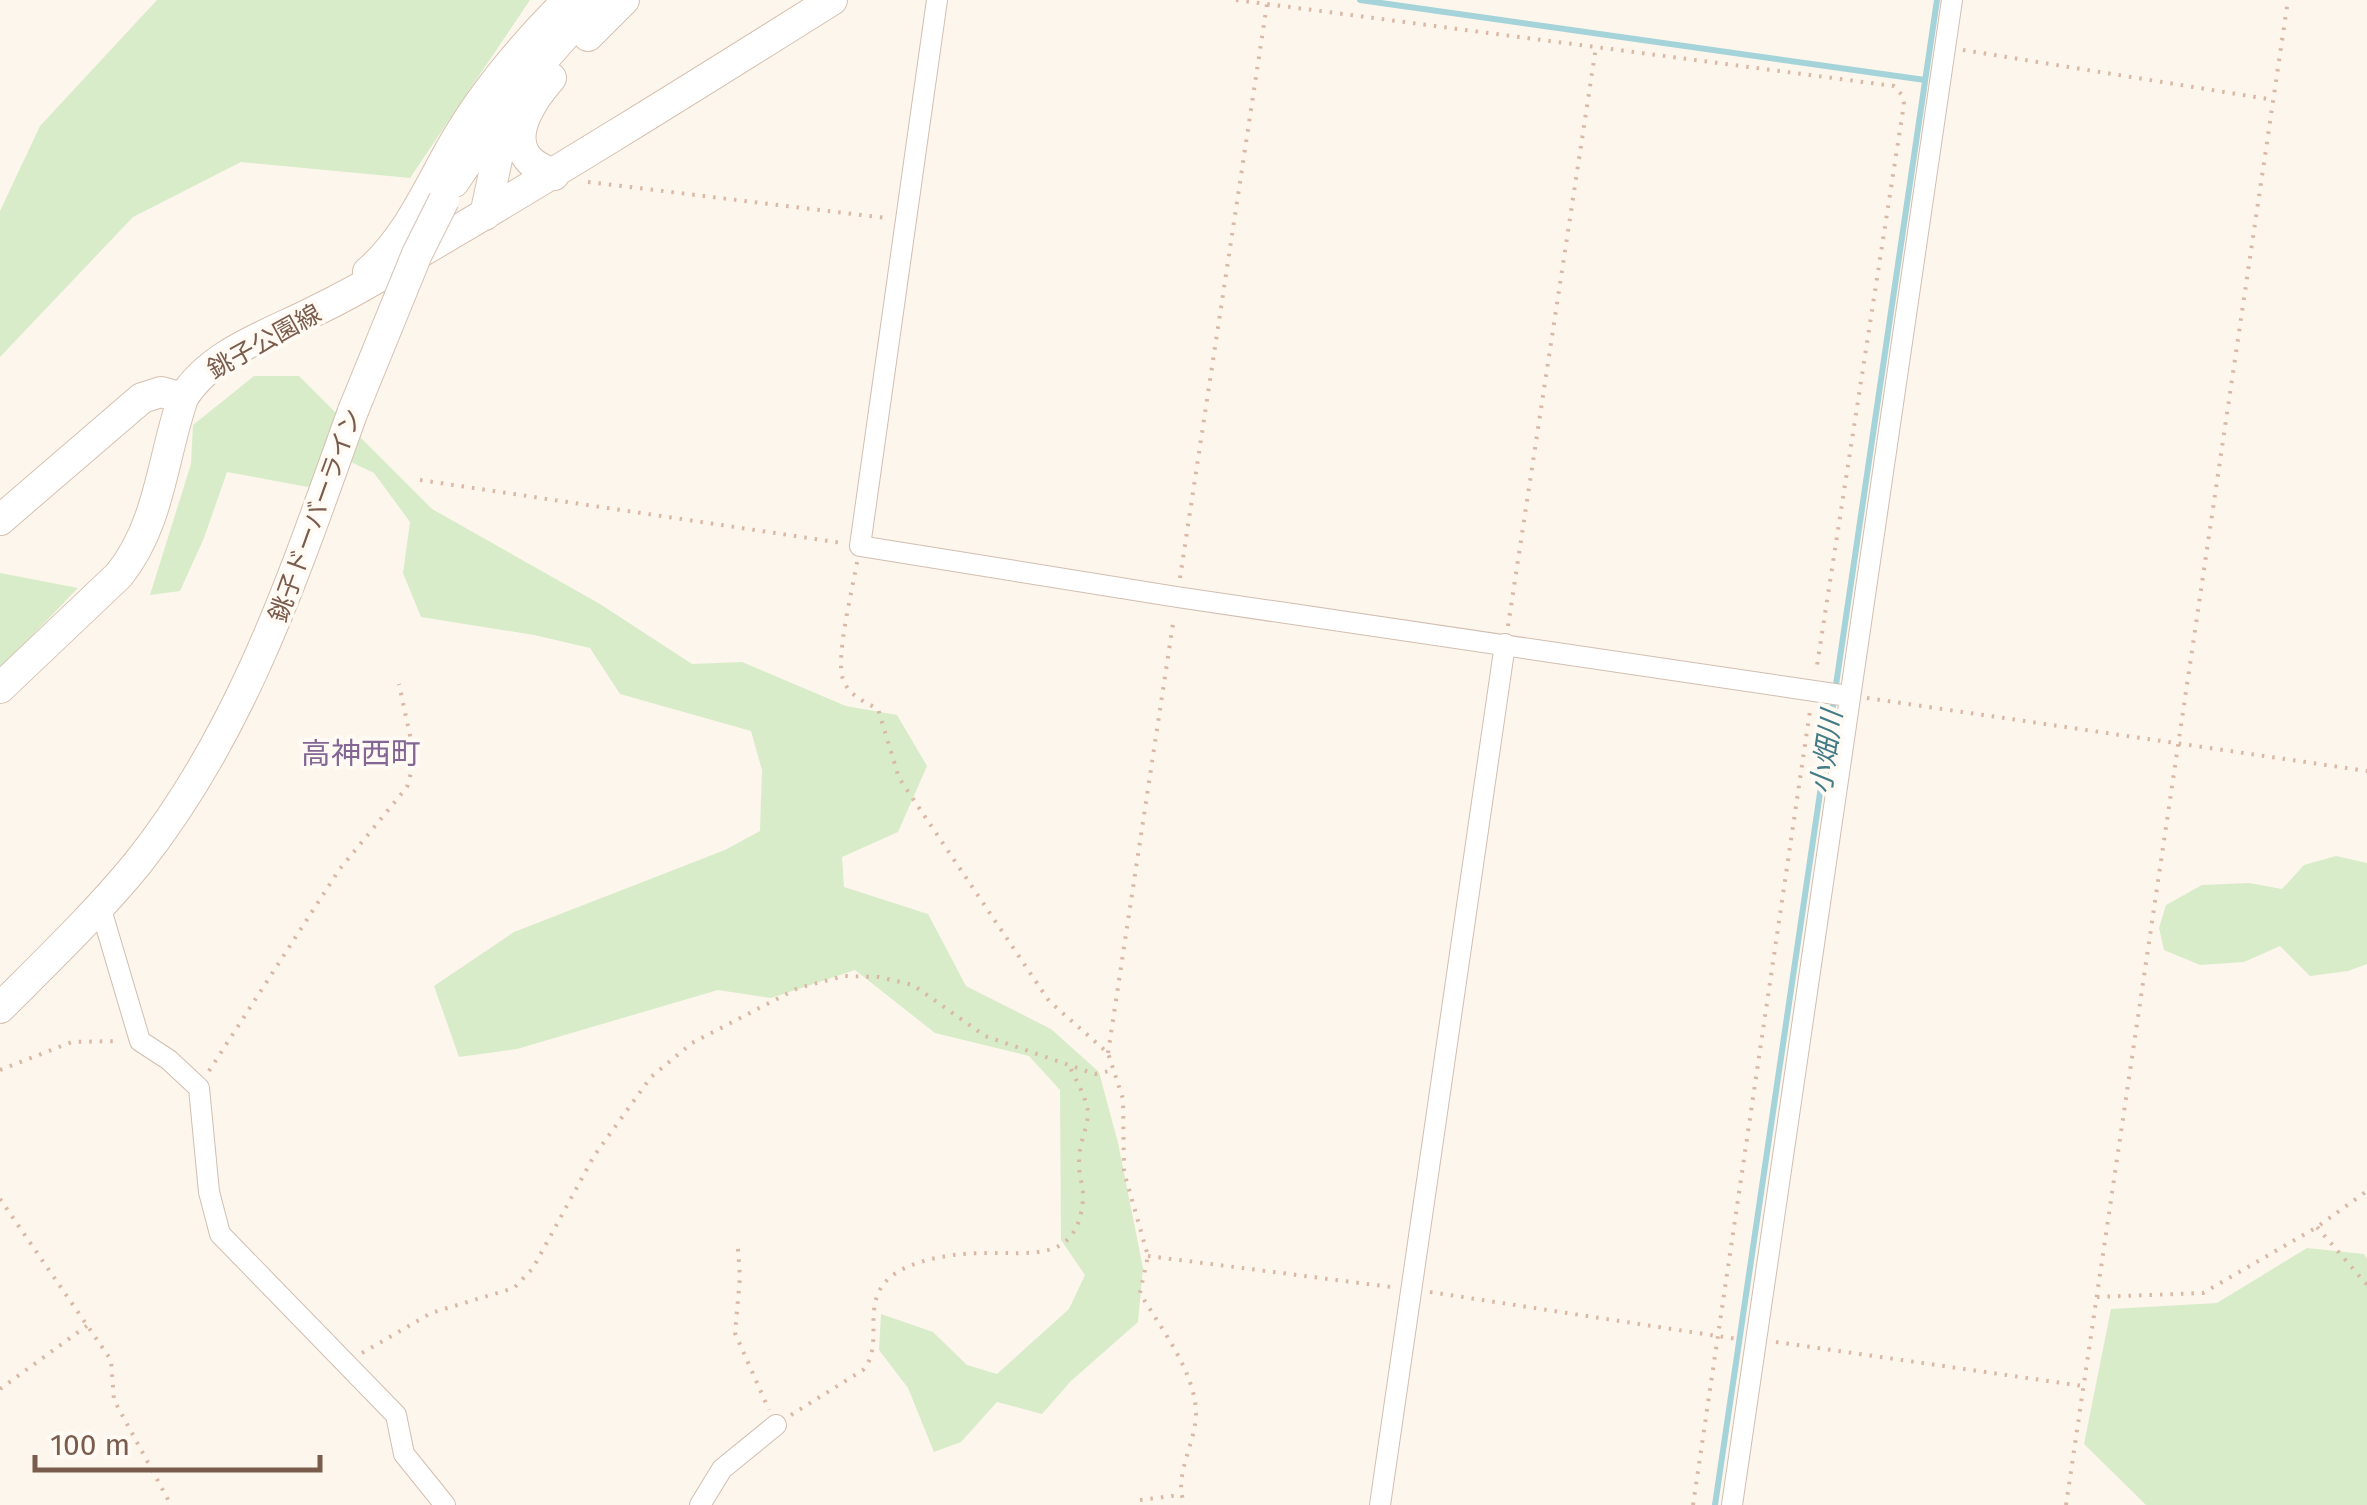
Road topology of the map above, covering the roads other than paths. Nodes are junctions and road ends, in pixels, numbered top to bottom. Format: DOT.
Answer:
graph roads {
  1 [pos="568,0"];
  2 [pos="596,0"];
  3 [pos="624,0"];
  4 [pos="832,0"];
  5 [pos="937,0"];
  6 [pos="1952,0"];
  7 [pos="529,104"];
  8 [pos="559,172"];
  9 [pos="484,215"];
  10 [pos="351,293"];
  11 [pos="183,398"];
  12 [pos="0,520"];
  13 [pos="1506,644"];
  14 [pos="0,688"];
  15 [pos="1848,696"];
  16 [pos="100,906"];
  17 [pos="0,1008"];
  18 [pos="776,1425"];
  19 [pos="444,1505"];
  20 [pos="700,1505"];
  21 [pos="1380,1505"];
  22 [pos="1732,1505"];
  1 -- 10 [label="main road"];
  2 -- 16 [label="main road, 銚子ドーバーライン, bridge"];
  3 -- 7 [label="main road"];
  4 -- 8 [label="main road, 銚子公園線"];
  5 -- 13 [label="street"];
  6 -- 15 [label="street"];
  7 -- 8 [label="main road"];
  7 -- 9 [label="main road"];
  8 -- 9 [label="main road, 銚子公園線"];
  9 -- 10 [label="main road, 銚子公園線"];
  10 -- 11 [label="main road, 銚子公園線"];
  11 -- 12 [label="main road"];
  11 -- 14 [label="main road, 銚子公園線"];
  13 -- 15 [label="street"];
  13 -- 21 [label="street"];
  15 -- 22 [label="street"];
  16 -- 17 [label="main road, 銚子ドーバーライン"];
  16 -- 19 [label="street"];
  18 -- 20 [label="street"];
}
